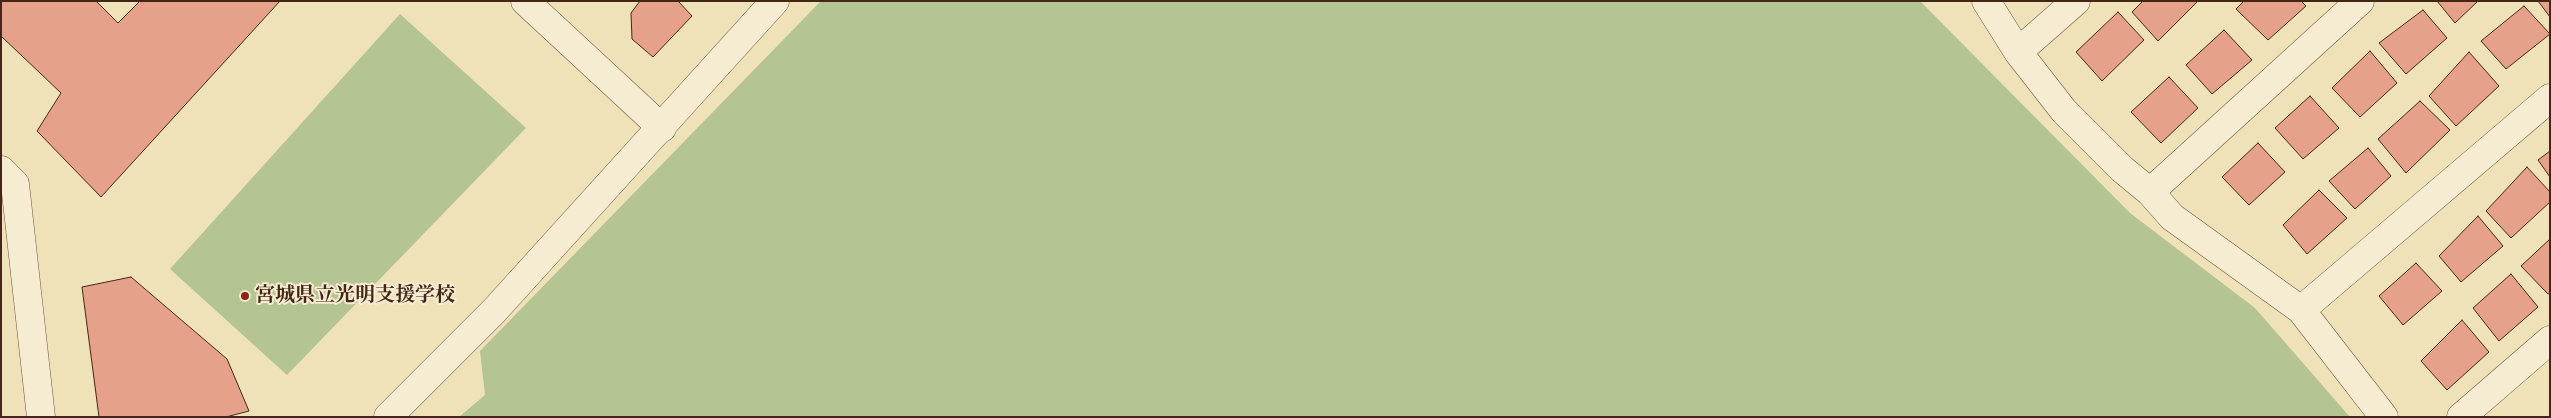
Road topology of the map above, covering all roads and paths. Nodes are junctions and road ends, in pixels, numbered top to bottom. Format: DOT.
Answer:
graph roads {
  1 [pos="525,1"];
  2 [pos="775,1"];
  3 [pos="1986,1"];
  4 [pos="2076,1"];
  5 [pos="2360,1"];
  6 [pos="2018,52"];
  7 [pos="2550,98"];
  8 [pos="662,128"];
  9 [pos="1,170"];
  10 [pos="2150,192"];
  11 [pos="2301,310"];
  12 [pos="2550,340"];
  13 [pos="41,417"];
  14 [pos="388,417"];
  15 [pos="2384,417"];
  16 [pos="2461,417"];
  1 -- 8 [label="street"];
  2 -- 8 [label="street"];
  3 -- 6 [label="street"];
  4 -- 6 [label="street"];
  5 -- 10 [label="street"];
  6 -- 10 [label="street"];
  7 -- 11 [label="street"];
  8 -- 14 [label="street"];
  9 -- 13 [label="street"];
  10 -- 11 [label="street"];
  11 -- 15 [label="street"];
  12 -- 16 [label="street"];
}
